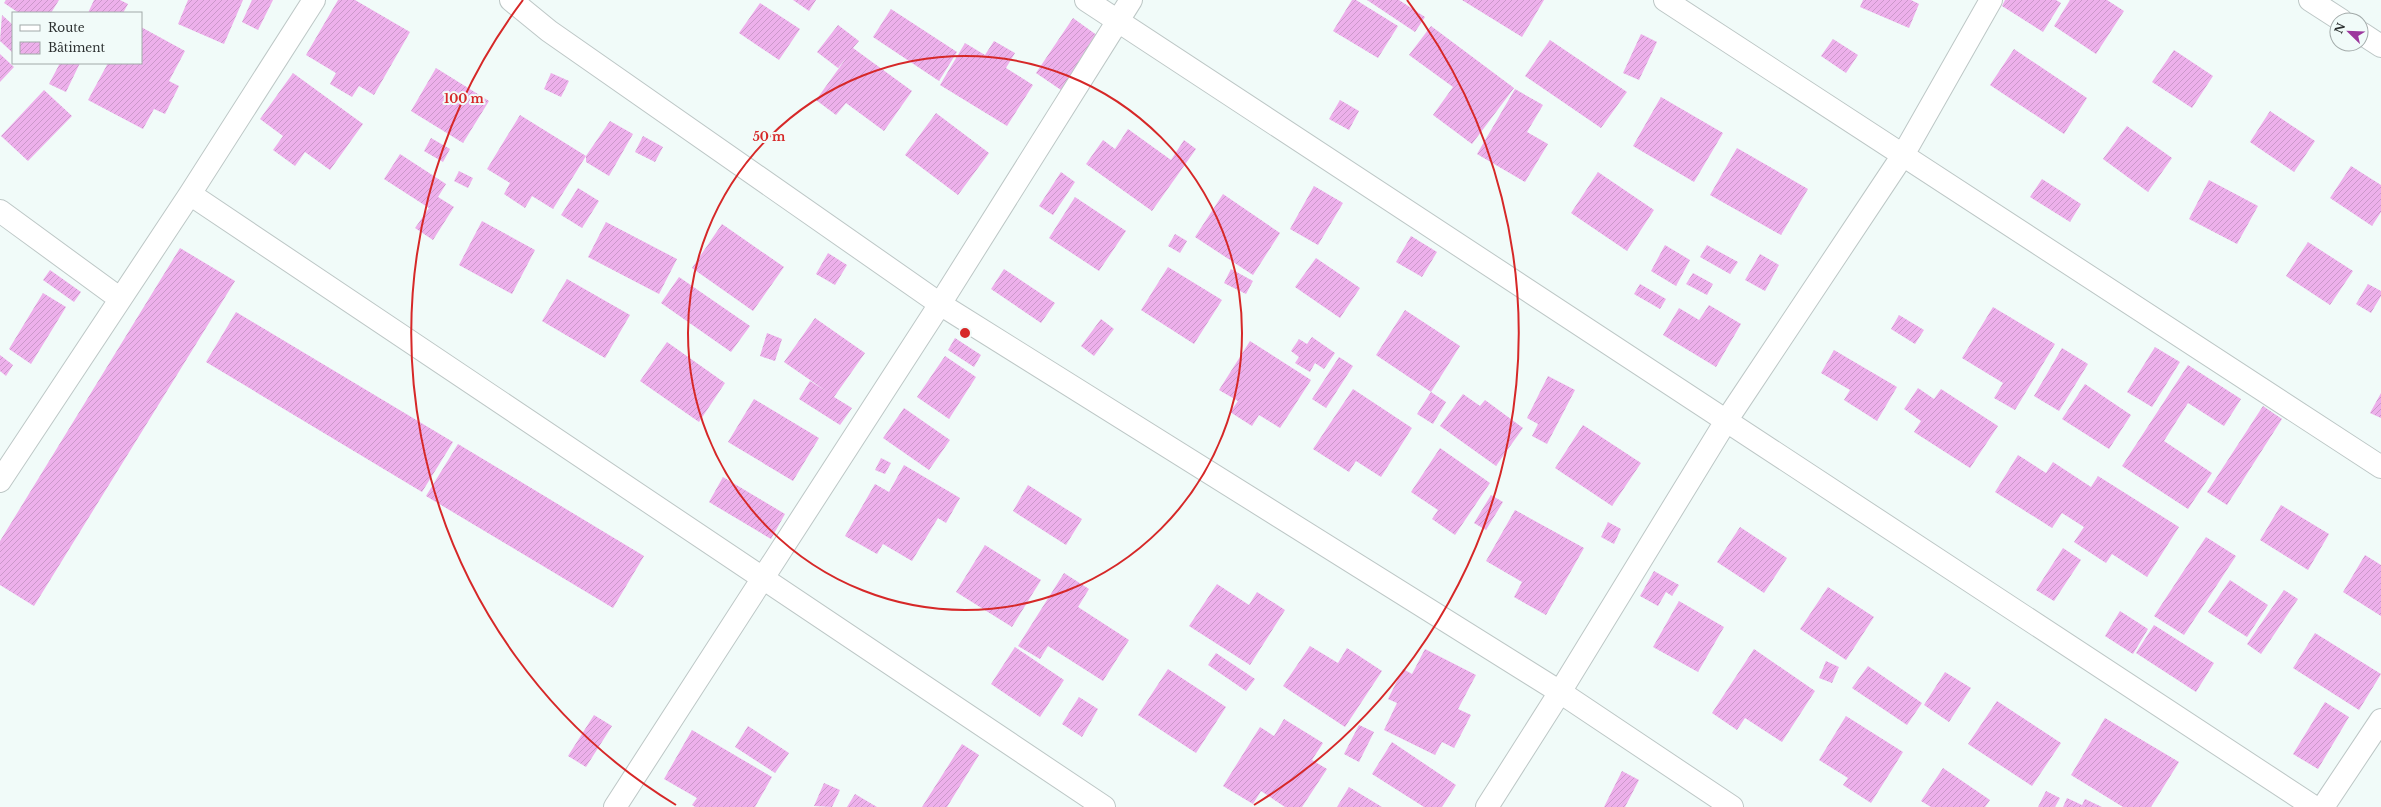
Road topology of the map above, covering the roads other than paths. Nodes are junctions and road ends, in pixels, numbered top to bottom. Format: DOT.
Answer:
graph roads {
  1 [pos="314,0"];
  2 [pos="511,0"];
  3 [pos="1086,0"];
  4 [pos="1131,0"];
  5 [pos="1665,0"];
  6 [pos="1991,0"];
  7 [pos="2310,0"];
  8 [pos="2329,12"];
  9 [pos="1117,20"];
  10 [pos="2369,38"];
  11 [pos="2381,46"];
  12 [pos="1903,155"];
  13 [pos="190,194"];
  14 [pos="0,211"];
  15 [pos="119,298"];
  16 [pos="940,304"];
  17 [pos="1726,421"];
  18 [pos="2381,467"];
  19 [pos="0,481"];
  20 [pos="763,578"];
  21 [pos="1560,692"];
  22 [pos="2381,720"];
  23 [pos="615,807"];
  24 [pos="1104,807"];
  25 [pos="1487,807"];
  26 [pos="1732,807"];
  27 [pos="2314,807"];
  28 [pos="2323,807"];
  1 -- 13 [label="street"];
  2 -- 16 [label="street"];
  3 -- 9 [label="street"];
  4 -- 9 [label="street"];
  5 -- 12 [label="street"];
  6 -- 12 [label="street"];
  7 -- 8 [label="street"];
  9 -- 16 [label="street"];
  9 -- 17 [label="street"];
  10 -- 11 [label="street"];
  12 -- 17 [label="street"];
  12 -- 18 [label="street"];
  13 -- 15 [label="street"];
  13 -- 20 [label="street"];
  14 -- 15 [label="street"];
  15 -- 19 [label="street"];
  16 -- 20 [label="street"];
  16 -- 21 [label="street"];
  17 -- 21 [label="street"];
  17 -- 27 [label="street"];
  20 -- 23 [label="street"];
  20 -- 24 [label="street"];
  21 -- 25 [label="street"];
  21 -- 26 [label="street"];
  22 -- 28 [label="street"];
}
